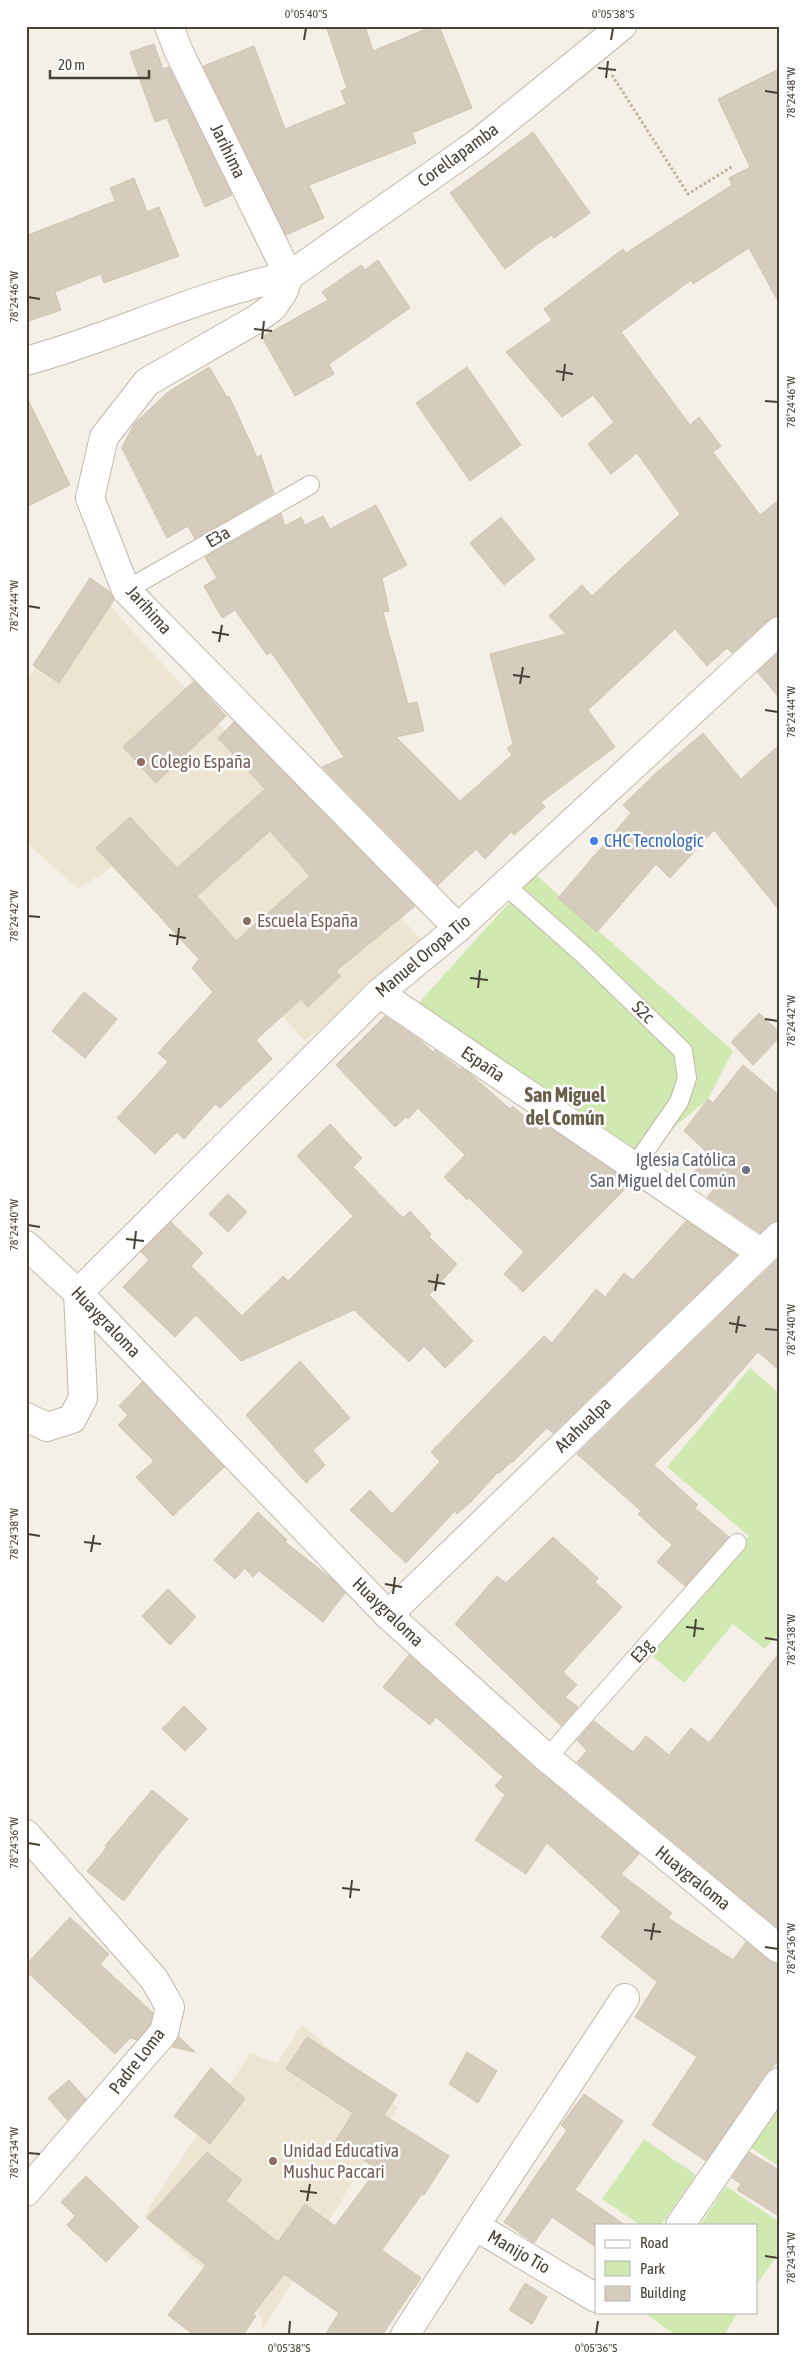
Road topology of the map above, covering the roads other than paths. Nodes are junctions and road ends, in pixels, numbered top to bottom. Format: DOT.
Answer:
graph roads {
  1 [pos="169,26"];
  2 [pos="622,26"];
  3 [pos="289,276"];
  4 [pos="26,361"];
  5 [pos="310,485"];
  6 [pos="126,590"];
  7 [pos="779,631"];
  8 [pos="504,884"];
  9 [pos="458,928"];
  10 [pos="379,993"];
  11 [pos="634,1166"];
  12 [pos="770,1244"];
  13 [pos="26,1246"];
  14 [pos="78,1293"];
  15 [pos="26,1417"];
  16 [pos="737,1543"];
  17 [pos="388,1615"];
  18 [pos="548,1758"];
  19 [pos="26,1834"];
  20 [pos="779,1949"];
  21 [pos="625,1998"];
  22 [pos="779,2082"];
  23 [pos="26,2192"];
  24 [pos="681,2224"];
  25 [pos="474,2226"];
  26 [pos="595,2297"];
  27 [pos="405,2335"];
  1 -- 3 [label="street, Jarihima"];
  2 -- 3 [label="street, Corellapamba"];
  3 -- 4 [label="street"];
  3 -- 6 [label="street, Jarihima"];
  5 -- 6 [label="lane, E3a"];
  6 -- 9 [label="street, Jarihima"];
  7 -- 8 [label="street, Manuel Oropa Tio"];
  8 -- 9 [label="street, Manuel Oropa Tio"];
  8 -- 11 [label="lane, S2c"];
  9 -- 10 [label="street, Manuel Oropa Tio"];
  10 -- 11 [label="street, España"];
  10 -- 14 [label="street, Manuel Oropa Tio"];
  11 -- 12 [label="street, España"];
  12 -- 17 [label="street, Atahualpa"];
  13 -- 14 [label="street, Huaygraloma"];
  14 -- 15 [label="street"];
  14 -- 17 [label="street, Huaygraloma"];
  16 -- 18 [label="lane, E3g"];
  17 -- 18 [label="street, Huaygraloma"];
  18 -- 20 [label="street, Huaygraloma"];
  19 -- 23 [label="street, Padre Loma"];
  21 -- 25 [label="street"];
  22 -- 24 [label="street"];
  25 -- 26 [label="street, Manijo Tio"];
  25 -- 27 [label="street, Manijo Tio"];
}
